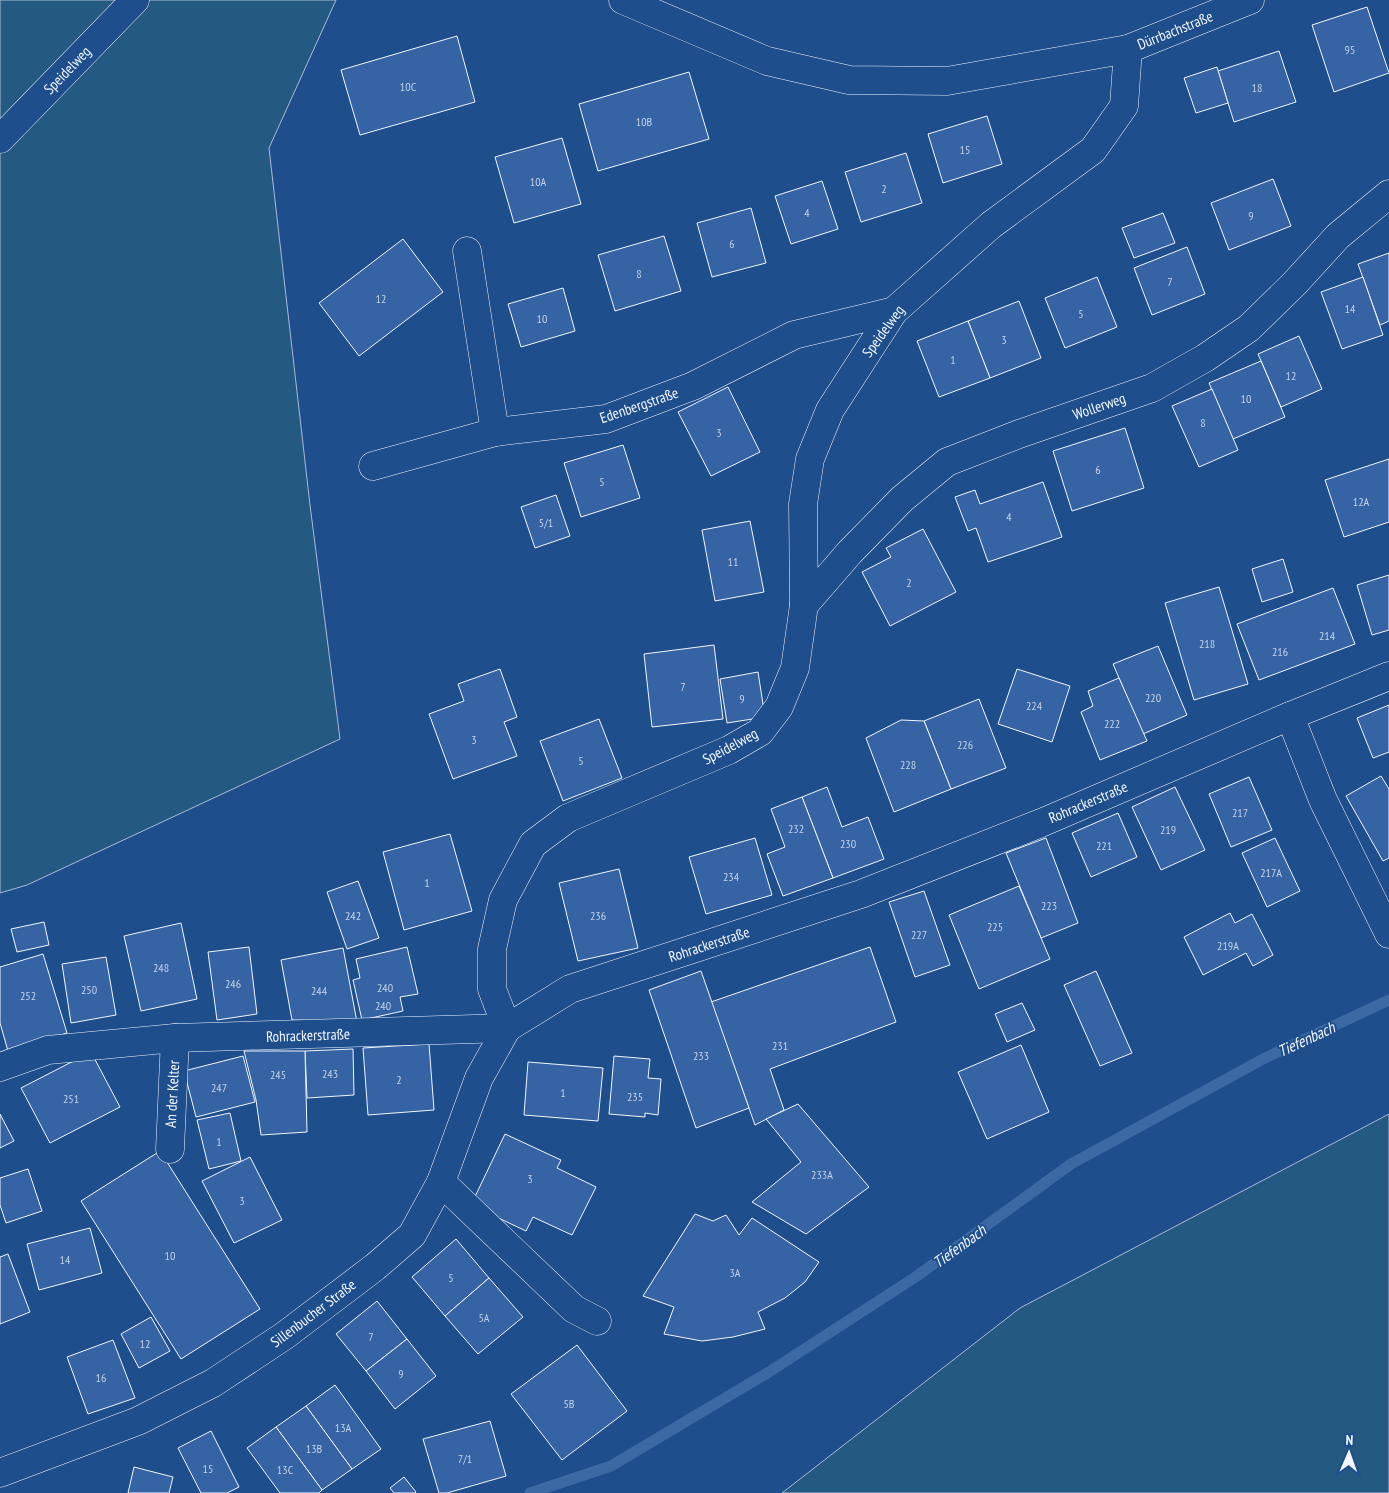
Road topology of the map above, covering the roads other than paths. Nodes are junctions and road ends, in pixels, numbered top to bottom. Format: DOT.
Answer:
graph roads {
  1 [pos="135,0"];
  2 [pos="623,0"];
  3 [pos="1250,0"];
  4 [pos="1128,49"];
  5 [pos="0,139"];
  6 [pos="1389,194"];
  7 [pos="467,251"];
  8 [pos="894,311"];
  9 [pos="495,432"];
  10 [pos="373,466"];
  11 [pos="804,605"];
  12 [pos="1389,676"];
  13 [pos="1290,716"];
  14 [pos="1389,934"];
  15 [pos="507,1028"];
  16 [pos="175,1038"];
  17 [pos="0,1067"];
  18 [pos="170,1149"];
  19 [pos="441,1182"];
  20 [pos="597,1321"];
  21 [pos="0,1473"];
  1 -- 5 [label="street, Speidelweg"];
  2 -- 4 [label="street"];
  3 -- 4 [label="street, Dürrbachstraße"];
  4 -- 8 [label="street, Speidelweg"];
  6 -- 11 [label="street, Wollerweg"];
  7 -- 9 [label="street"];
  8 -- 9 [label="street, Edenbergstraße"];
  8 -- 11 [label="street, Speidelweg"];
  9 -- 10 [label="street, Edenbergstraße"];
  11 -- 15 [label="street, Speidelweg"];
  12 -- 13 [label="street, Rohrackerstraße"];
  13 -- 14 [label="street"];
  13 -- 15 [label="street, Rohrackerstraße"];
  15 -- 16 [label="street, Rohrackerstraße"];
  15 -- 19 [label="street, Sillenbucher Straße"];
  16 -- 17 [label="street, Rohrackerstraße"];
  16 -- 18 [label="street, An der Kelter"];
  19 -- 20 [label="street"];
  19 -- 21 [label="street, Sillenbucher Straße"];
}
